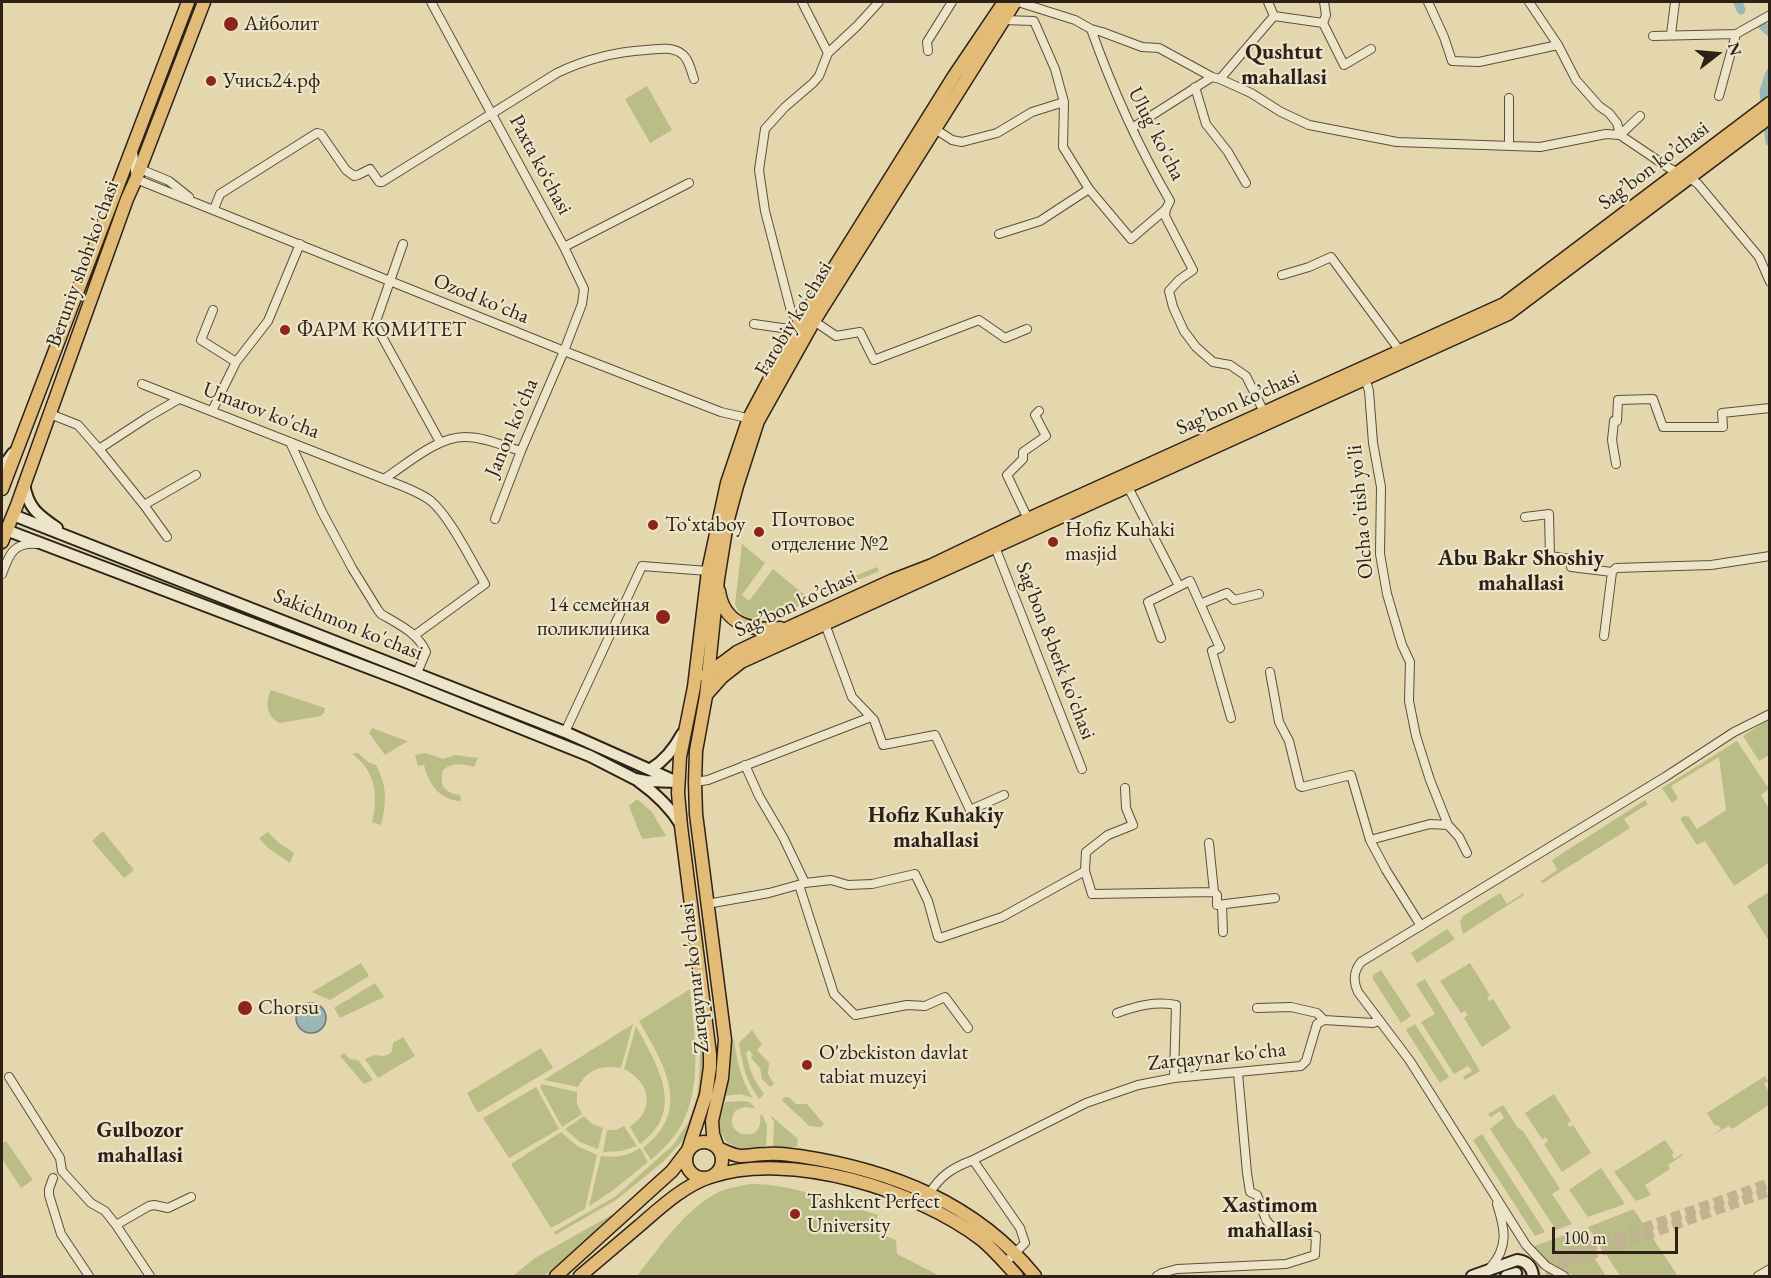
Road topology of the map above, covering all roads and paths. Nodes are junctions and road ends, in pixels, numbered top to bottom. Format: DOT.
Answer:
graph roads {
  1 [pos="188,2"];
  2 [pos="204,2"];
  3 [pos="431,2"];
  4 [pos="802,2"];
  5 [pos="879,2"];
  6 [pos="952,2"];
  7 [pos="1004,2"];
  8 [pos="1016,2"];
  9 [pos="1268,2"];
  10 [pos="1324,2"];
  11 [pos="1428,2"];
  12 [pos="1529,2"];
  13 [pos="1675,2"];
  14 [pos="1770,15"];
  15 [pos="1274,16"];
  16 [pos="1003,20"];
  17 [pos="1323,23"];
  18 [pos="1091,29"];
  19 [pos="1671,34"];
  20 [pos="1736,34"];
  21 [pos="1653,36"];
  22 [pos="1558,45"];
  23 [pos="1371,49"];
  24 [pos="928,51"];
  25 [pos="828,53"];
  26 [pos="1216,78"];
  27 [pos="694,79"];
  28 [pos="1195,87"];
  29 [pos="1719,96"];
  30 [pos="1509,98"];
  31 [pos="1064,102"];
  32 [pos="1769,104"];
  33 [pos="492,112"];
  34 [pos="1640,116"];
  35 [pos="1770,117"];
  36 [pos="1132,128"];
  37 [pos="935,129"];
  38 [pos="1620,135"];
  39 [pos="1509,146"];
  40 [pos="132,147"];
  41 [pos="1678,172"];
  42 [pos="137,173"];
  43 [pos="1690,178"];
  44 [pos="118,182"];
  45 [pos="689,183"];
  46 [pos="1246,183"];
  47 [pos="1089,189"];
  48 [pos="129,194"];
  49 [pos="214,209"];
  50 [pos="1166,209"];
  51 [pos="999,234"];
  52 [pos="300,244"];
  53 [pos="403,244"];
  54 [pos="564,247"];
  55 [pos="1758,257"];
  56 [pos="1768,257"];
  57 [pos="1282,274"];
  58 [pos="390,282"];
  59 [pos="1770,282"];
  60 [pos="213,310"];
  61 [pos="754,324"];
  62 [pos="805,326"];
  63 [pos="1027,329"];
  64 [pos="1416,350"];
  65 [pos="564,351"];
  66 [pos="1400,351"];
  67 [pos="236,362"];
  68 [pos="1364,374"];
  69 [pos="142,384"];
  70 [pos="179,399"];
  71 [pos="1770,408"];
  72 [pos="212,411"];
  73 [pos="1039,411"];
  74 [pos="1272,413"];
  75 [pos="50,414"];
  76 [pos="753,420"];
  77 [pos="290,442"];
  78 [pos="440,442"];
  79 [pos="17,448"];
  80 [pos="99,449"];
  81 [pos="521,451"];
  82 [pos="1616,464"];
  83 [pos="2,468"];
  84 [pos="196,475"];
  85 [pos="384,479"];
  86 [pos="24,484"];
  87 [pos="1128,487"];
  88 [pos="2,489"];
  89 [pos="144,505"];
  90 [pos="7,513"];
  91 [pos="1525,517"];
  92 [pos="495,519"];
  93 [pos="1028,519"];
  94 [pos="3,534"];
  95 [pos="167,537"];
  96 [pos="75,540"];
  97 [pos="42,544"];
  98 [pos="995,547"];
  99 [pos="1770,556"];
  100 [pos="1612,572"];
  101 [pos="2,574"];
  102 [pos="713,575"];
  103 [pos="1179,586"];
  104 [pos="1259,594"];
  105 [pos="1200,604"];
  106 [pos="825,624"];
  107 [pos="790,627"];
  108 [pos="415,635"];
  109 [pos="1604,636"];
  110 [pos="1161,638"];
  111 [pos="1270,672"];
  112 [pos="417,673"];
  113 [pos="708,673"];
  114 [pos="694,687"];
  115 [pos="706,696"];
  116 [pos="1770,714"];
  117 [pos="871,717"];
  118 [pos="1231,718"];
  119 [pos="565,732"];
  120 [pos="684,732"];
  121 [pos="746,765"];
  122 [pos="651,769"];
  123 [pos="1082,769"];
  124 [pos="635,778"];
  125 [pos="678,782"];
  126 [pos="694,782"];
  127 [pos="1125,788"];
  128 [pos="1004,795"];
  129 [pos="695,799"];
  130 [pos="1448,825"];
  131 [pos="681,826"];
  132 [pos="1370,840"];
  133 [pos="1209,843"];
  134 [pos="1467,853"];
  135 [pos="1085,871"];
  136 [pos="802,884"];
  137 [pos="1214,892"];
  138 [pos="1275,898"];
  139 [pos="707,904"];
  140 [pos="1222,905"];
  141 [pos="1421,926"];
  142 [pos="1223,932"];
  143 [pos="1257,1008"];
  144 [pos="1117,1014"];
  145 [pos="1324,1020"];
  146 [pos="1379,1021"];
  147 [pos="968,1028"];
  148 [pos="1238,1073"];
  149 [pos="9,1077"];
  150 [pos="1174,1078"];
  151 [pos="718,1148"];
  152 [pos="688,1150"];
  153 [pos="973,1161"];
  154 [pos="709,1177"];
  155 [pos="53,1178"];
  156 [pos="929,1194"];
  157 [pos="1494,1194"];
  158 [pos="191,1197"];
  159 [pos="116,1225"];
  160 [pos="1015,1253"];
  161 [pos="1005,1263"];
  162 [pos="1770,1269"];
  163 [pos="1488,1271"];
  164 [pos="88,1276"];
  165 [pos="150,1276"];
  166 [pos="556,1276"];
  167 [pos="580,1276"];
  168 [pos="1017,1276"];
  169 [pos="1035,1276"];
  170 [pos="1157,1276"];
  171 [pos="1472,1276"];
  172 [pos="1533,1276"];
  173 [pos="1564,1276"];
  174 [pos="1758,1276"];
  1 -- 40 [label="main road, Beruniy shoh ko'chasi"];
  2 -- 42 [label="main road, Beruniy shoh ko'chasi"];
  3 -- 33 [label="street, Paxta ko‘chasi"];
  4 -- 25 [label="street"];
  5 -- 25 [label="street, Farobiy ko'chasi"];
  6 -- 24 [label="street"];
  7 -- 62 [label="main road, Farobiy ko'chasi"];
  8 -- 16 [label="main road, Farobiy ko'chasi"];
  8 -- 18 [label="street"];
  9 -- 15 [label="street"];
  10 -- 17 [label="street"];
  11 -- 22 [label="street"];
  12 -- 22 [label="street"];
  13 -- 19 [label="street"];
  14 -- 20 [label="street"];
  15 -- 17 [label="street"];
  15 -- 26 [label="street"];
  16 -- 31 [label="street"];
  16 -- 37 [label="main road, Farobiy ko'chasi"];
  17 -- 23 [label="street"];
  18 -- 26 [label="street"];
  18 -- 36 [label="street, Ulug' ko'cha"];
  19 -- 20 [label="street"];
  19 -- 21 [label="street"];
  20 -- 29 [label="street"];
  22 -- 38 [label="street"];
  25 -- 62 [label="street, Farobiy ko'chasi"];
  26 -- 28 [label="street"];
  26 -- 39 [label="street"];
  27 -- 33 [label="street"];
  28 -- 36 [label="street"];
  28 -- 46 [label="street"];
  30 -- 39 [label="street"];
  31 -- 37 [label="street"];
  31 -- 47 [label="street"];
  32 -- 41 [label="main road, Sag’bon ko’chasi"];
  33 -- 49 [label="street"];
  33 -- 54 [label="street, Paxta ko‘chasi"];
  34 -- 38 [label="street"];
  35 -- 43 [label="main road, Sag’bon ko’chasi"];
  36 -- 50 [label="street, Ulug' ko'cha"];
  37 -- 62 [label="main road, Farobiy ko'chasi"];
  38 -- 39 [label="street"];
  38 -- 41 [label="street"];
  40 -- 42 [label="street"];
  40 -- 44 [label="main road, Beruniy shoh ko'chasi"];
  41 -- 43 [label="street"];
  41 -- 64 [label="main road, Sag’bon ko’chasi"];
  42 -- 44 [label="street"];
  42 -- 48 [label="main road, Beruniy shoh ko'chasi"];
  42 -- 49 [label="street, Ozod ko'cha"];
  43 -- 55 [label="street"];
  43 -- 64 [label="main road, Sag’bon ko’chasi"];
  44 -- 48 [label="main road"];
  44 -- 79 [label="main road, Beruniy shoh ko'chasi"];
  45 -- 54 [label="street"];
  47 -- 50 [label="street"];
  47 -- 51 [label="street"];
  48 -- 75 [label="main road, Beruniy shoh ko'chasi"];
  49 -- 52 [label="street, Ozod ko'cha"];
  50 -- 74 [label="street, Ulug' ko'cha"];
  52 -- 58 [label="street, Ozod ko'cha"];
  52 -- 67 [label="street"];
  53 -- 58 [label="street"];
  54 -- 65 [label="street, Paxta ko‘chasi"];
  55 -- 56 [label="street"];
  55 -- 59 [label="street"];
  57 -- 66 [label="street"];
  58 -- 65 [label="street, Ozod ko'cha"];
  58 -- 78 [label="street"];
  60 -- 67 [label="street"];
  61 -- 62 [label="street"];
  62 -- 63 [label="street"];
  62 -- 76 [label="main road, Farobiy ko'chasi"];
  64 -- 66 [label="main road, Sag’bon ko’chasi"];
  64 -- 68 [label="main road, Sag’bon ko’chasi"];
  65 -- 76 [label="street, Ozod ko'cha"];
  65 -- 81 [label="street, Janon ko'cha"];
  66 -- 68 [label="main road, Sag’bon ko’chasi"];
  67 -- 72 [label="street"];
  68 -- 74 [label="main road, Sag’bon ko’chasi"];
  68 -- 130 [label="street, Olcha o'tish yo'li"];
  69 -- 70 [label="street"];
  70 -- 72 [label="street, Umarov ko'cha"];
  70 -- 80 [label="street, Umarov ko'cha"];
  71 -- 82 [label="street"];
  72 -- 77 [label="street, Umarov ko'cha"];
  73 -- 93 [label="street"];
  74 -- 87 [label="main road, Sag’bon ko’chasi"];
  74 -- 93 [label="main road, Sag’bon ko’chasi"];
  75 -- 80 [label="street"];
  75 -- 86 [label="main road, Beruniy shoh ko'chasi"];
  76 -- 102 [label="main road, Farobiy ko'chasi"];
  77 -- 85 [label="street, Umarov ko'cha"];
  77 -- 108 [label="street"];
  78 -- 81 [label="street"];
  78 -- 85 [label="street"];
  79 -- 83 [label="main road"];
  79 -- 88 [label="main road, Beruniy shoh ko'chasi"];
  80 -- 89 [label="street"];
  81 -- 92 [label="street, Janon ko'cha"];
  84 -- 89 [label="street"];
  85 -- 108 [label="street, Umarov ko'cha"];
  86 -- 90 [label="main road, Beruniy shoh ko'chasi"];
  86 -- 96 [label="main road"];
  87 -- 98 [label="main road, Sag’bon ko’chasi"];
  87 -- 103 [label="street"];
  89 -- 95 [label="street"];
  90 -- 94 [label="main road, Beruniy shoh ko'chasi"];
  90 -- 96 [label="main road, Sakichmon ko'chasi"];
  91 -- 100 [label="street"];
  93 -- 107 [label="main road, Sag’bon ko’chasi"];
  94 -- 97 [label="main road, Sakichmon ko'chasi"];
  96 -- 112 [label="main road, Sakichmon ko'chasi"];
  97 -- 101 [label="street"];
  97 -- 124 [label="main road, Sakichmon ko'chasi"];
  98 -- 106 [label="main road, Sag’bon ko’chasi"];
  98 -- 123 [label="street, Sag'bon 8-berk ko'chasi"];
  99 -- 100 [label="street"];
  100 -- 109 [label="street"];
  102 -- 107 [label="main road"];
  102 -- 113 [label="main road, Farobiy ko'chasi"];
  102 -- 114 [label="main road, Farobiy ko'chasi"];
  102 -- 119 [label="street"];
  103 -- 105 [label="street"];
  103 -- 110 [label="street"];
  104 -- 105 [label="street"];
  105 -- 118 [label="street"];
  106 -- 115 [label="main road, Sag’bon ko’chasi"];
  106 -- 117 [label="street"];
  107 -- 113 [label="main road, Sag’bon ko’chasi"];
  108 -- 112 [label="street"];
  111 -- 132 [label="street"];
  112 -- 119 [label="main road, Sakichmon ko'chasi"];
  113 -- 114 [label="main road, Sag’bon ko’chasi"];
  113 -- 115 [label="main road, Farobiy ko'chasi"];
  114 -- 115 [label="main road"];
  114 -- 120 [label="main road, Zarqaynar ko'chasi"];
  115 -- 126 [label="main road, Zarqaynar ko'chasi"];
  116 -- 141 [label="street"];
  117 -- 121 [label="street"];
  117 -- 128 [label="street"];
  119 -- 122 [label="main road, Sakichmon ko'chasi"];
  120 -- 122 [label="main road"];
  120 -- 125 [label="main road, Zarqaynar ko'chasi"];
  121 -- 126 [label="street"];
  121 -- 136 [label="street"];
  122 -- 125 [label="main road, Sakichmon ko'chasi"];
  124 -- 125 [label="main road, Sakichmon ko'chasi"];
  124 -- 131 [label="main road"];
  125 -- 126 [label="main road, Sakichmon ko'chasi"];
  125 -- 129 [label="main road, Sakichmon ko'chasi"];
  125 -- 131 [label="main road, Zarqaynar ko'chasi"];
  126 -- 129 [label="main road, Zarqaynar ko'chasi"];
  127 -- 135 [label="street"];
  129 -- 139 [label="main road, Zarqaynar ko'chasi"];
  130 -- 132 [label="street"];
  130 -- 134 [label="street, Olcha o'tish yo'li"];
  131 -- 152 [label="main road, Zarqaynar ko'chasi"];
  132 -- 141 [label="street"];
  133 -- 137 [label="street"];
  135 -- 136 [label="street"];
  135 -- 137 [label="street"];
  136 -- 139 [label="street"];
  136 -- 147 [label="street"];
  137 -- 140 [label="street"];
  138 -- 140 [label="street"];
  139 -- 151 [label="main road, Zarqaynar ko'chasi"];
  140 -- 142 [label="street"];
  141 -- 146 [label="street"];
  143 -- 145 [label="street"];
  144 -- 150 [label="street"];
  145 -- 146 [label="street"];
  145 -- 148 [label="street, Zarqaynar ko'cha"];
  146 -- 157 [label="street"];
  148 -- 150 [label="street, Zarqaynar ko'cha"];
  148 -- 170 [label="street"];
  149 -- 159 [label="street"];
  150 -- 153 [label="street, Zarqaynar ko'cha"];
  151 -- 152 [label="main road"];
  151 -- 154 [label="main road"];
  151 -- 156 [label="main road"];
  152 -- 154 [label="main road"];
  152 -- 166 [label="main road, Zarqaynar ko'chasi"];
  153 -- 156 [label="street, Zarqaynar ko'cha"];
  153 -- 160 [label="street"];
  154 -- 161 [label="main road"];
  154 -- 167 [label="main road"];
  155 -- 164 [label="street"];
  156 -- 160 [label="main road"];
  157 -- 163 [label="street"];
  157 -- 173 [label="street"];
  158 -- 159 [label="street"];
  159 -- 165 [label="street"];
  160 -- 161 [label="street"];
  160 -- 169 [label="main road"];
  161 -- 168 [label="main road"];
  162 -- 174 [label="street"];
  163 -- 171 [label="main road"];
  163 -- 172 [label="main road"];
}
